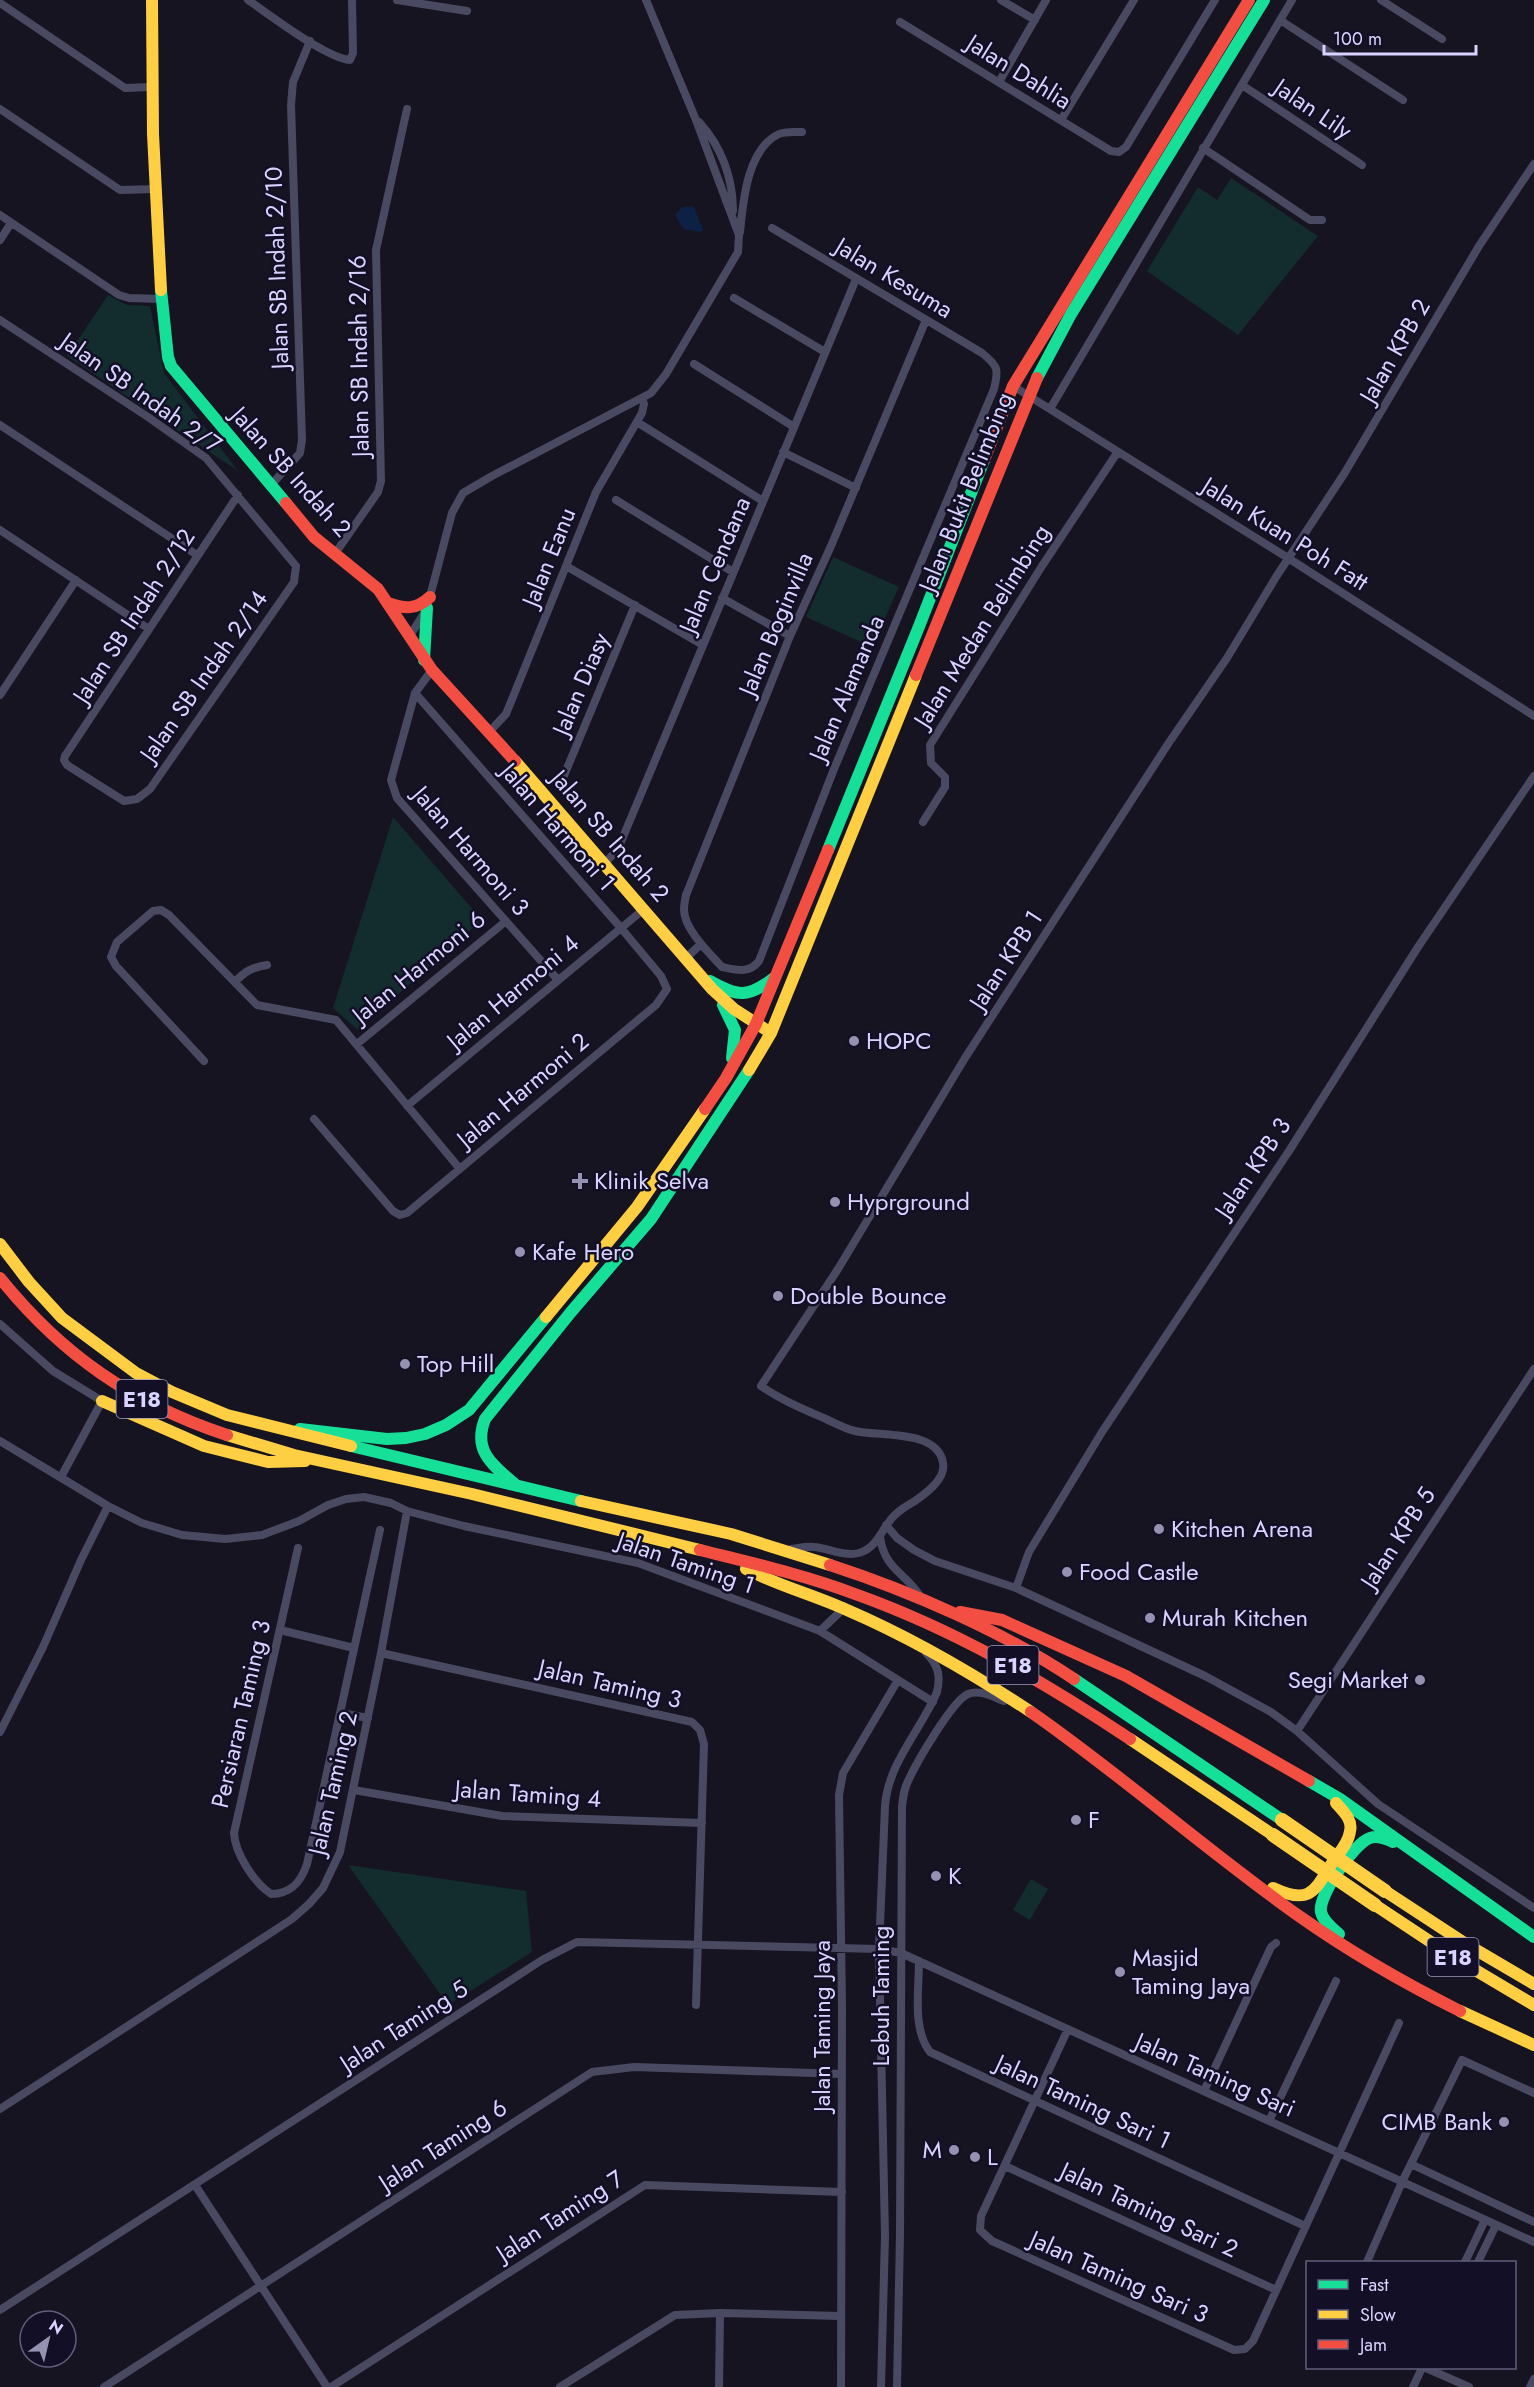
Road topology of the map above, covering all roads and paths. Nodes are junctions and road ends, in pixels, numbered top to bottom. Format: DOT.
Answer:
graph roads {
  1 [pos="152,0"];
  2 [pos="248,0"];
  3 [pos="352,0"];
  4 [pos="398,0"];
  5 [pos="646,0"];
  6 [pos="1001,0"];
  7 [pos="1046,0"];
  8 [pos="1134,0"];
  9 [pos="1215,0"];
  10 [pos="1249,0"];
  11 [pos="1264,0"];
  12 [pos="1292,0"];
  13 [pos="1381,0"];
  14 [pos="0,3"];
  15 [pos="467,10"];
  16 [pos="1035,20"];
  17 [pos="1280,20"];
  18 [pos="900,22"];
  19 [pos="1442,39"];
  20 [pos="310,41"];
  21 [pos="999,82"];
  22 [pos="1242,85"];
  23 [pos="151,87"];
  24 [pos="1403,100"];
  25 [pos="0,109"];
  26 [pos="407,109"];
  27 [pos="1061,120"];
  28 [pos="802,132"];
  29 [pos="1203,148"];
  30 [pos="1534,164"];
  31 [pos="1362,165"];
  32 [pos="156,189"];
  33 [pos="0,215"];
  34 [pos="1322,220"];
  35 [pos="11,223"];
  36 [pos="772,228"];
  37 [pos="739,235"];
  38 [pos="0,240"];
  39 [pos="856,279"];
  40 [pos="734,298"];
  41 [pos="161,299"];
  42 [pos="0,320"];
  43 [pos="926,320"];
  44 [pos="825,352"];
  45 [pos="694,364"];
  46 [pos="995,364"];
  47 [pos="1014,386"];
  48 [pos="1028,395"];
  49 [pos="642,398"];
  50 [pos="1050,410"];
  51 [pos="637,422"];
  52 [pos="0,425"];
  53 [pos="794,427"];
  54 [pos="783,452"];
  55 [pos="1118,453"];
  56 [pos="271,485"];
  57 [pos="856,488"];
  58 [pos="238,495"];
  59 [pos="615,500"];
  60 [pos="763,501"];
  61 [pos="0,530"];
  62 [pos="197,555"];
  63 [pos="334,555"];
  64 [pos="1288,558"];
  65 [pos="296,566"];
  66 [pos="566,566"];
  67 [pos="733,572"];
  68 [pos="76,580"];
  69 [pos="722,598"];
  70 [pos="388,603"];
  71 [pos="429,603"];
  72 [pos="634,605"];
  73 [pos="149,629"];
  74 [pos="790,636"];
  75 [pos="409,637"];
  76 [pos="703,645"];
  77 [pos="428,665"];
  78 [pos="414,693"];
  79 [pos="0,695"];
  80 [pos="1534,716"];
  81 [pos="490,731"];
  82 [pos="64,760"];
  83 [pos="1534,776"];
  84 [pos="563,778"];
  85 [pos="923,822"];
  86 [pos="605,863"];
  87 [pos="644,909"];
  88 [pos="506,921"];
  89 [pos="621,928"];
  90 [pos="702,944"];
  91 [pos="686,958"];
  92 [pos="267,965"];
  93 [pos="699,974"];
  94 [pos="774,978"];
  95 [pos="558,980"];
  96 [pos="235,982"];
  97 [pos="667,989"];
  98 [pos="712,989"];
  99 [pos="756,1024"];
  100 [pos="771,1033"];
  101 [pos="357,1044"];
  102 [pos="204,1061"];
  103 [pos="726,1078"];
  104 [pos="407,1106"];
  105 [pos="314,1119"];
  106 [pos="460,1169"];
  107 [pos="0,1244"];
  108 [pos="0,1278"];
  109 [pos="0,1324"];
  110 [pos="1534,1369"];
  111 [pos="102,1401"];
  112 [pos="281,1428"];
  113 [pos="0,1441"];
  114 [pos="320,1460"];
  115 [pos="61,1477"];
  116 [pos="518,1487"];
  117 [pos="108,1506"];
  118 [pos="407,1511"];
  119 [pos="886,1525"];
  120 [pos="380,1530"];
  121 [pos="880,1537"];
  122 [pos="298,1548"];
  123 [pos="785,1550"];
  124 [pos="723,1556"];
  125 [pos="1016,1588"];
  126 [pos="923,1600"];
  127 [pos="844,1608"];
  128 [pos="948,1611"];
  129 [pos="280,1630"];
  130 [pos="820,1631"];
  131 [pos="917,1644"];
  132 [pos="354,1648"];
  133 [pos="381,1653"];
  134 [pos="898,1680"];
  135 [pos="933,1702"];
  136 [pos="341,1713"];
  137 [pos="1032,1713"];
  138 [pos="368,1718"];
  139 [pos="1296,1731"];
  140 [pos="0,1732"];
  141 [pos="1313,1784"];
  142 [pos="354,1790"];
  143 [pos="702,1823"];
  144 [pos="1419,1857"];
  145 [pos="1246,1875"];
  146 [pos="1534,1908"];
  147 [pos="1534,1937"];
  148 [pos="1276,1943"];
  149 [pos="698,1945"];
  150 [pos="842,1949"];
  151 [pos="879,1949"];
  152 [pos="901,1953"];
  153 [pos="919,1961"];
  154 [pos="1376,1964"];
  155 [pos="1336,1981"];
  156 [pos="1534,1984"];
  157 [pos="696,2005"];
  158 [pos="1534,2005"];
  159 [pos="1399,2023"];
  160 [pos="1068,2029"];
  161 [pos="1534,2045"];
  162 [pos="842,2074"];
  163 [pos="1204,2091"];
  164 [pos="1534,2093"];
  165 [pos="1035,2101"];
  166 [pos="0,2109"];
  167 [pos="1269,2121"];
  168 [pos="1339,2153"];
  169 [pos="1411,2164"];
  170 [pos="1005,2166"];
  171 [pos="1402,2182"];
  172 [pos="195,2185"];
  173 [pos="842,2192"];
  174 [pos="1485,2220"];
  175 [pos="1534,2222"];
  176 [pos="1496,2224"];
  177 [pos="1305,2226"];
  178 [pos="1534,2242"];
  179 [pos="1367,2261"];
  180 [pos="1465,2261"];
  181 [pos="1478,2261"];
  182 [pos="261,2286"];
  183 [pos="1276,2290"];
  184 [pos="0,2310"];
  185 [pos="720,2313"];
  186 [pos="840,2316"];
  187 [pos="1426,2369"];
  188 [pos="1429,2369"];
  189 [pos="1534,2379"];
  190 [pos="104,2387"];
  191 [pos="329,2387"];
  192 [pos="560,2387"];
  193 [pos="719,2387"];
  194 [pos="840,2387"];
  195 [pos="881,2387"];
  196 [pos="897,2387"];
  197 [pos="1413,2387"];
  198 [pos="1469,2387"];
  199 [pos="1530,2387"];
  1 -- 23 [label="main road, Jalan SB Indah 2"];
  2 -- 20 [label="street"];
  3 -- 20 [label="street"];
  4 -- 15 [label="street"];
  5 -- 37 [label="street"];
  6 -- 16 [label="street"];
  7 -- 16 [label="street"];
  8 -- 27 [label="street"];
  9 -- 27 [label="street, Jalan Dahlia"];
  10 -- 47 [label="main road, Jalan Bukit Belimbing"];
  11 -- 48 [label="main road, Jalan Bukit Belimbing"];
  12 -- 17 [label="street"];
  13 -- 19 [label="street"];
  14 -- 23 [label="street"];
  16 -- 21 [label="street"];
  17 -- 22 [label="street"];
  17 -- 24 [label="street"];
  18 -- 21 [label="street, Jalan Dahlia"];
  20 -- 56 [label="street, Jalan SB Indah 2/10"];
  21 -- 27 [label="street, Jalan Dahlia"];
  22 -- 29 [label="street"];
  22 -- 31 [label="street, Jalan Lily"];
  23 -- 32 [label="main road, Jalan SB Indah 2"];
  25 -- 32 [label="street"];
  26 -- 63 [label="street, Jalan SB Indah 2/16"];
  28 -- 37 [label="street"];
  29 -- 34 [label="street"];
  29 -- 50 [label="street"];
  30 -- 64 [label="street, Jalan KPB 2"];
  32 -- 41 [label="main road, Jalan SB Indah 2"];
  33 -- 35 [label="street"];
  35 -- 38 [label="street"];
  35 -- 41 [label="street"];
  36 -- 39 [label="street, Jalan Kesuma"];
  37 -- 49 [label="street"];
  39 -- 43 [label="street, Jalan Kesuma"];
  39 -- 44 [label="street, Jalan Cendana"];
  40 -- 44 [label="street"];
  41 -- 56 [label="main road, Jalan SB Indah 2"];
  42 -- 58 [label="street, Jalan SB Indah 2/7"];
  43 -- 46 [label="street, Jalan Kesuma"];
  43 -- 57 [label="street, Jalan Boginvilla"];
  44 -- 53 [label="street, Jalan Cendana"];
  45 -- 53 [label="street"];
  46 -- 90 [label="street, Jalan Alamanda"];
  47 -- 48 [label="street, Jalan Kuan Poh Fatt"];
  47 -- 94 [label="main road, Jalan Bukit Belimbing"];
  48 -- 50 [label="street, Jalan Kuan Poh Fatt"];
  48 -- 100 [label="main road, Jalan Bukit Belimbing"];
  49 -- 51 [label="street, Jalan Eanu"];
  49 -- 71 [label="street"];
  50 -- 55 [label="street, Jalan Kuan Poh Fatt"];
  51 -- 60 [label="street"];
  51 -- 66 [label="street, Jalan Eanu"];
  52 -- 62 [label="street"];
  53 -- 54 [label="street, Jalan Cendana"];
  54 -- 57 [label="street"];
  54 -- 60 [label="street, Jalan Cendana"];
  55 -- 64 [label="street, Jalan Kuan Poh Fatt"];
  55 -- 85 [label="street, Jalan Medan Belimbing"];
  56 -- 63 [label="main road, Jalan SB Indah 2"];
  57 -- 74 [label="street, Jalan Boginvilla"];
  58 -- 62 [label="street, Jalan SB Indah 2/12"];
  58 -- 65 [label="street, Jalan SB Indah 2/7"];
  59 -- 67 [label="street"];
  60 -- 67 [label="street, Jalan Cendana"];
  61 -- 68 [label="street"];
  62 -- 73 [label="street, Jalan SB Indah 2/12"];
  63 -- 70 [label="main road, Jalan SB Indah 2"];
  64 -- 80 [label="street, Jalan Kuan Poh Fatt"];
  64 -- 119 [label="street, Jalan KPB 1"];
  65 -- 82 [label="street, Jalan SB Indah 2/14"];
  66 -- 72 [label="street"];
  66 -- 81 [label="street, Jalan Eanu"];
  67 -- 69 [label="street, Jalan Cendana"];
  68 -- 73 [label="street"];
  68 -- 79 [label="street"];
  69 -- 74 [label="street"];
  69 -- 76 [label="street, Jalan Cendana"];
  70 -- 71 [label="main road"];
  70 -- 75 [label="main road, Jalan SB Indah 2"];
  71 -- 75 [label="street"];
  71 -- 77 [label="main road"];
  72 -- 76 [label="street"];
  72 -- 84 [label="street, Jalan Diasy"];
  73 -- 82 [label="street, Jalan SB Indah 2/12"];
  74 -- 90 [label="street, Jalan Boginvilla"];
  75 -- 77 [label="main road, Jalan SB Indah 2"];
  76 -- 86 [label="street, Jalan Cendana"];
  77 -- 78 [label="street, Jalan Harmoni 3"];
  77 -- 81 [label="main road, Jalan SB Indah 2"];
  78 -- 88 [label="street, Jalan Harmoni 3"];
  78 -- 89 [label="street, Jalan Harmoni 1"];
  81 -- 86 [label="main road, Jalan SB Indah 2"];
  83 -- 125 [label="street, Jalan KPB 3"];
  86 -- 87 [label="main road, Jalan SB Indah 2"];
  87 -- 89 [label="street, Jalan Harmoni 4"];
  87 -- 91 [label="main road, Jalan SB Indah 2"];
  88 -- 95 [label="street, Jalan Harmoni 3"];
  88 -- 101 [label="street, Jalan Harmoni 6"];
  89 -- 95 [label="street, Jalan Harmoni 4"];
  89 -- 97 [label="street, Jalan Harmoni 1"];
  90 -- 91 [label="street"];
  91 -- 93 [label="main road, Jalan SB Indah 2"];
  92 -- 96 [label="street"];
  93 -- 94 [label="main road"];
  93 -- 98 [label="main road, Jalan SB Indah 2"];
  94 -- 99 [label="main road, Jalan Bukit Belimbing"];
  95 -- 104 [label="street, Jalan Harmoni 4"];
  96 -- 101 [label="street"];
  96 -- 102 [label="street"];
  97 -- 106 [label="street, Jalan Harmoni 2"];
  98 -- 99 [label="main road, Jalan SB Indah 2"];
  98 -- 103 [label="main road"];
  99 -- 100 [label="main road, Jalan SB Indah 2"];
  99 -- 103 [label="main road, Jalan Bukit Belimbing"];
  100 -- 116 [label="main road, Jalan Bukit Belimbing"];
  101 -- 104 [label="street"];
  103 -- 112 [label="main road"];
  104 -- 106 [label="street"];
  105 -- 106 [label="street, Jalan Harmoni 2"];
  107 -- 112 [label="main road, E18"];
  108 -- 114 [label="main road, E18"];
  109 -- 111 [label="street"];
  110 -- 139 [label="street, Jalan KPB 5"];
  111 -- 114 [label="main road"];
  111 -- 115 [label="street"];
  112 -- 116 [label="main road, E18"];
  113 -- 115 [label="street, Jalan Taming 1"];
  114 -- 124 [label="main road, E18"];
  115 -- 117 [label="street, Jalan Taming 1"];
  116 -- 123 [label="main road, E18"];
  117 -- 118 [label="street, Jalan Taming 1"];
  117 -- 140 [label="street"];
  118 -- 130 [label="street, Jalan Taming 1"];
  118 -- 133 [label="street, Jalan Taming 2"];
  119 -- 121 [label="street"];
  119 -- 125 [label="street"];
  120 -- 132 [label="street"];
  121 -- 123 [label="street"];
  121 -- 126 [label="street"];
  122 -- 129 [label="street, Persiaran Taming 3"];
  123 -- 126 [label="main road, E18"];
  124 -- 127 [label="main road"];
  124 -- 158 [label="main road, E18, bridge"];
  125 -- 139 [label="street"];
  126 -- 128 [label="main road, E18"];
  127 -- 130 [label="street"];
  127 -- 131 [label="main road"];
  128 -- 141 [label="main road"];
  128 -- 156 [label="main road, E18, bridge"];
  129 -- 132 [label="street"];
  129 -- 136 [label="street, Persiaran Taming 3"];
  130 -- 134 [label="street, Jalan Taming 1"];
  131 -- 135 [label="street, Lebuh Taming"];
  131 -- 137 [label="main road"];
  132 -- 136 [label="street"];
  133 -- 138 [label="street, Jalan Taming 2"];
  133 -- 143 [label="street, Jalan Taming 3"];
  134 -- 135 [label="street, Jalan Taming 1"];
  134 -- 150 [label="street, Jalan Taming Jaya"];
  135 -- 151 [label="street, Lebuh Taming"];
  136 -- 138 [label="street"];
  137 -- 145 [label="main road"];
  137 -- 152 [label="street, Lebuh Taming"];
  138 -- 142 [label="street, Jalan Taming 2"];
  139 -- 146 [label="street"];
  141 -- 144 [label="main road"];
  141 -- 145 [label="main road"];
  142 -- 143 [label="street, Jalan Taming 4"];
  142 -- 166 [label="street, Jalan Taming 2"];
  143 -- 149 [label="street, Jalan Taming 3"];
  144 -- 147 [label="main road"];
  144 -- 154 [label="main road"];
  145 -- 154 [label="main road"];
  148 -- 163 [label="street"];
  149 -- 150 [label="street, Jalan Taming 5"];
  149 -- 157 [label="street, Jalan Taming 3"];
  149 -- 172 [label="street, Jalan Taming 5"];
  150 -- 151 [label="street, Jalan Taming 5"];
  150 -- 162 [label="street, Jalan Taming Jaya"];
  151 -- 152 [label="street, Jalan Taming Sari"];
  151 -- 195 [label="street, Lebuh Taming"];
  152 -- 153 [label="street, Jalan Taming Sari"];
  152 -- 196 [label="street, Lebuh Taming"];
  153 -- 160 [label="street, Jalan Taming Sari"];
  153 -- 165 [label="street, Jalan Taming Sari 1"];
  154 -- 161 [label="main road"];
  155 -- 167 [label="street"];
  159 -- 168 [label="street"];
  160 -- 163 [label="street, Jalan Taming Sari"];
  160 -- 165 [label="street"];
  162 -- 173 [label="street, Jalan Taming Jaya"];
  162 -- 182 [label="street, Jalan Taming 6"];
  163 -- 167 [label="street, Jalan Taming Sari"];
  164 -- 169 [label="street"];
  165 -- 170 [label="street"];
  165 -- 177 [label="street, Jalan Taming Sari 1"];
  167 -- 168 [label="street, Jalan Taming Sari"];
  168 -- 171 [label="street, Jalan Taming Sari"];
  168 -- 177 [label="street"];
  169 -- 171 [label="street"];
  169 -- 175 [label="street"];
  170 -- 183 [label="street, Jalan Taming Sari 2"];
  170 -- 183 [label="street, Jalan Taming Sari 3"];
  171 -- 174 [label="street, Jalan Taming Sari"];
  171 -- 179 [label="street"];
  172 -- 182 [label="street"];
  172 -- 184 [label="street, Jalan Taming 5"];
  173 -- 186 [label="street, Jalan Taming Jaya"];
  173 -- 191 [label="street, Jalan Taming 7"];
  174 -- 176 [label="street, Jalan Taming Sari"];
  174 -- 180 [label="street"];
  176 -- 178 [label="street, Jalan Taming Sari"];
  176 -- 181 [label="street"];
  177 -- 183 [label="street"];
  182 -- 190 [label="street, Jalan Taming 6"];
  182 -- 191 [label="street"];
  185 -- 186 [label="street"];
  185 -- 192 [label="street"];
  185 -- 193 [label="street"];
  186 -- 194 [label="street, Jalan Taming Jaya"];
  187 -- 197 [label="street"];
  188 -- 198 [label="street"];
  189 -- 199 [label="street"];
}
